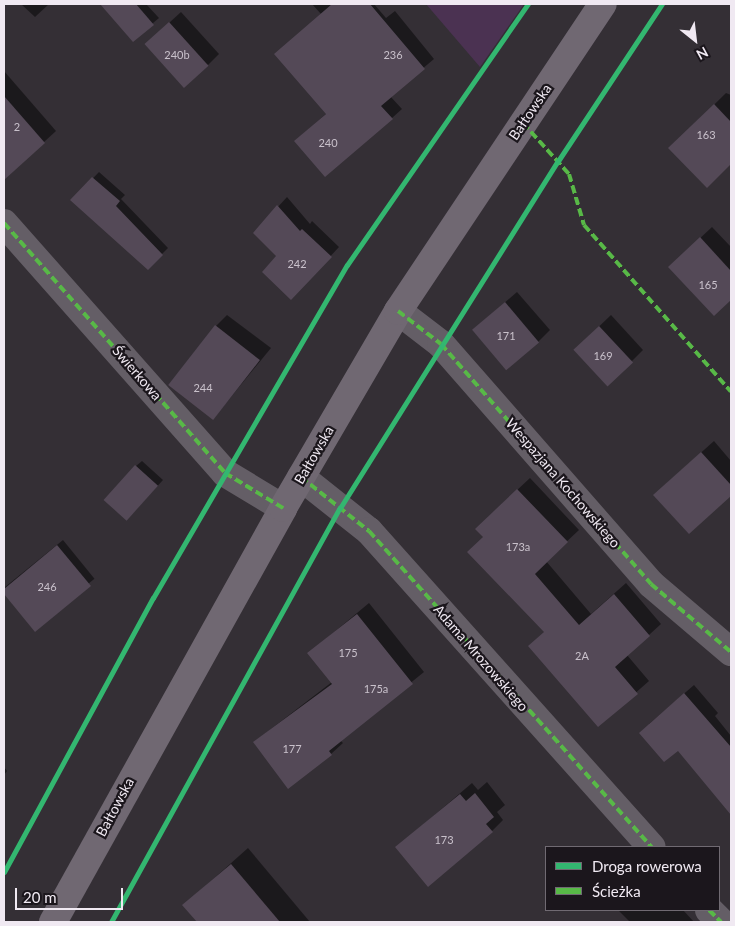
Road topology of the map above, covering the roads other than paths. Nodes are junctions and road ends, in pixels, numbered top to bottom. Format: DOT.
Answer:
graph roads {
  1 [pos="604,4"];
  2 [pos="4,223"];
  3 [pos="398,311"];
  4 [pos="301,477"];
  5 [pos="283,508"];
  6 [pos="731,652"];
  7 [pos="651,846"];
  8 [pos="710,911"];
  9 [pos="52,922"];
  10 [pos="721,922"];
  1 -- 3 [label="main road, Bałtowska"];
  2 -- 5 [label="street, Świerkowa"];
  3 -- 4 [label="main road, Bałtowska"];
  3 -- 6 [label="street, Wespazjana Kochowskiego"];
  4 -- 5 [label="main road, Bałtowska"];
  4 -- 7 [label="street, Adama Mrozowskiego"];
  5 -- 9 [label="main road, Bałtowska"];
  8 -- 10 [label="street"];
}
